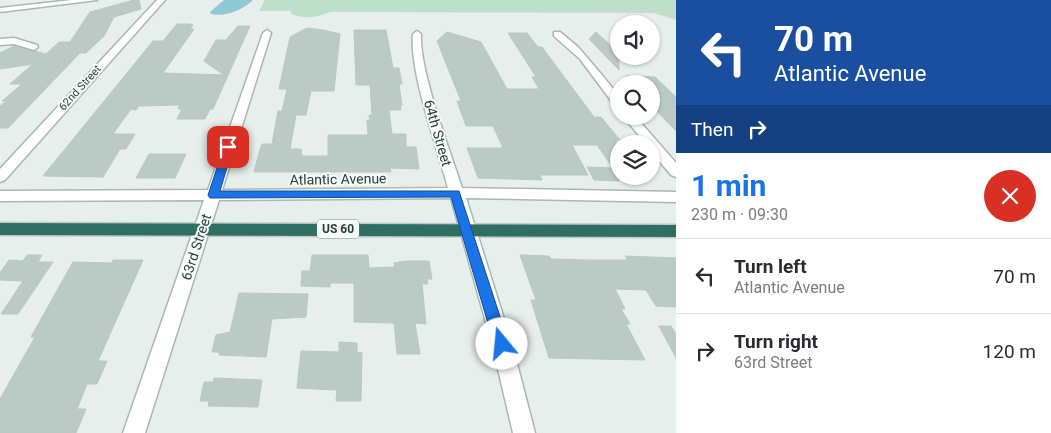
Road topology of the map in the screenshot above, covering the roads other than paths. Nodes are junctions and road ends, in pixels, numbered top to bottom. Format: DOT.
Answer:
graph roads {
  1 [pos="93,0"];
  2 [pos="161,0"];
  3 [pos="0,10"];
  4 [pos="267,33"];
  5 [pos="417,34"];
  6 [pos="557,34"];
  7 [pos="0,42"];
  8 [pos="34,46"];
  9 [pos="610,92"];
  10 [pos="637,125"];
  11 [pos="676,172"];
  12 [pos="0,177"];
  13 [pos="456,194"];
  14 [pos="214,195"];
  15 [pos="0,196"];
  16 [pos="676,197"];
  17 [pos="0,229"];
  18 [pos="467,229"];
  19 [pos="202,230"];
  20 [pos="676,232"];
  21 [pos="134,433"];
  22 [pos="524,433"];
  1 -- 3 [label="street"];
  2 -- 12 [label="street, 62nd Street"];
  4 -- 14 [label="street, 63rd Street"];
  5 -- 13 [label="street, 64th Street"];
  6 -- 9 [label="street"];
  7 -- 8 [label="street"];
  10 -- 11 [label="street"];
  13 -- 14 [label="street, Atlantic Avenue"];
  13 -- 16 [label="street, Atlantic Avenue"];
  13 -- 18 [label="street, 64th Street"];
  14 -- 15 [label="street, Atlantic Avenue"];
  14 -- 19 [label="street, 63rd Street"];
  17 -- 19 [label="highway, US 60"];
  18 -- 19 [label="highway, US 60"];
  18 -- 20 [label="highway, US 60"];
  18 -- 22 [label="street, 64th Street"];
  19 -- 21 [label="street, 63rd Street"];
}
